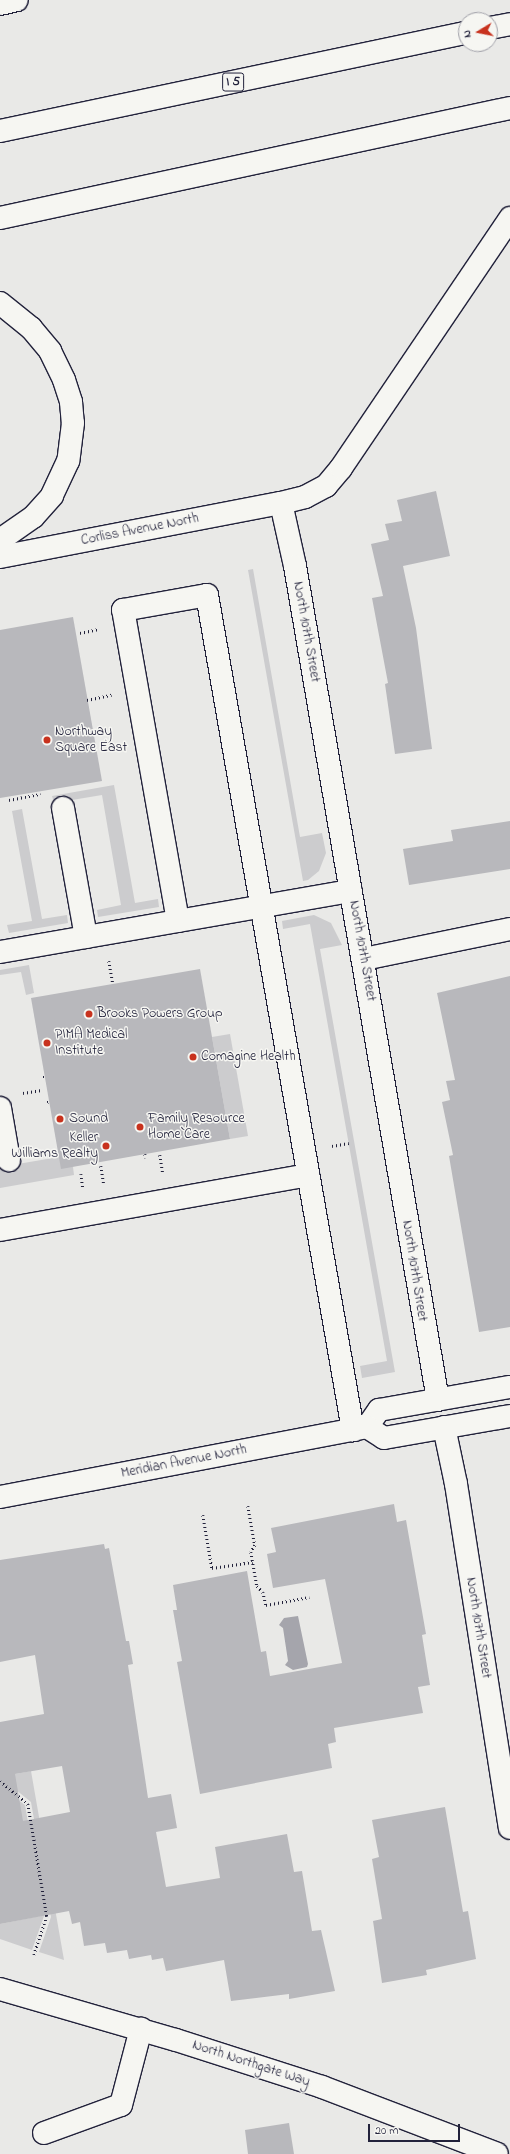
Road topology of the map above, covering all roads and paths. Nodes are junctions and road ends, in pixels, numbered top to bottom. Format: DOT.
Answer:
graph roads {
  1 [pos="17,0"];
  2 [pos="0,4"];
  3 [pos="510,24"];
  4 [pos="498,26"];
  5 [pos="458,35"];
  6 [pos="510,108"];
  7 [pos="0,130"];
  8 [pos="0,218"];
  9 [pos="510,218"];
  10 [pos="0,303"];
  11 [pos="281,503"];
  12 [pos="0,540"];
  13 [pos="0,557"];
  14 [pos="117,694"];
  15 [pos="87,700"];
  16 [pos="40,794"];
  17 [pos="9,800"];
  18 [pos="63,808"];
  19 [pos="351,891"];
  20 [pos="261,906"];
  21 [pos="178,921"];
  22 [pos="510,929"];
  23 [pos="86,937"];
  24 [pos="0,952"];
  25 [pos="108,958"];
  26 [pos="364,959"];
  27 [pos="113,984"];
  28 [pos="0,1108"];
  29 [pos="349,1143"];
  30 [pos="328,1146"];
  31 [pos="145,1154"];
  32 [pos="160,1155"];
  33 [pos="146,1158"];
  34 [pos="9,1160"];
  35 [pos="308,1176"];
  36 [pos="164,1178"];
  37 [pos="0,1230"];
  38 [pos="510,1387"];
  39 [pos="438,1400"];
  40 [pos="510,1416"];
  41 [pos="444,1427"];
  42 [pos="360,1428"];
  43 [pos="0,1496"];
  44 [pos="248,1506"];
  45 [pos="203,1515"];
  46 [pos="253,1562"];
  47 [pos="309,1597"];
  48 [pos="0,1781"];
  49 [pos="510,1828"];
  50 [pos="34,1954"];
  51 [pos="0,1989"];
  52 [pos="141,2029"];
  53 [pos="44,2133"];
  54 [pos="497,2154"];
  1 -- 2 [label="main road"];
  3 -- 4 [label="main road"];
  5 -- 7 [label="main road, I 5"];
  6 -- 8 [label="main road"];
  9 -- 11 [label="main road, Corliss Avenue North"];
  10 -- 12 [label="main road"];
  11 -- 13 [label="main road, Corliss Avenue North"];
  11 -- 19 [label="main road, North 107th Street"];
  14 -- 15 [label="path"];
  16 -- 17 [label="path"];
  18 -- 23 [label="main road"];
  19 -- 20 [label="main road"];
  19 -- 26 [label="main road, North 107th Street"];
  20 -- 21 [label="main road"];
  20 -- 21 [label="main road"];
  20 -- 35 [label="main road"];
  21 -- 23 [label="main road"];
  22 -- 26 [label="main road"];
  23 -- 24 [label="main road"];
  25 -- 27 [label="path"];
  26 -- 39 [label="main road, North 107th Street"];
  28 -- 34 [label="main road"];
  29 -- 30 [label="path"];
  31 -- 33 [label="path"];
  32 -- 36 [label="path"];
  35 -- 37 [label="main road"];
  35 -- 42 [label="main road"];
  38 -- 39 [label="main road"];
  39 -- 42 [label="main road"];
  40 -- 41 [label="main road"];
  41 -- 42 [label="main road"];
  41 -- 49 [label="main road, North 107th Street"];
  42 -- 43 [label="main road, Meridian Avenue North"];
  44 -- 46 [label="path"];
  45 -- 46 [label="path"];
  46 -- 47 [label="path"];
  48 -- 50 [label="path"];
  51 -- 52 [label="main road, North Northgate Way"];
  52 -- 53 [label="main road"];
  52 -- 54 [label="main road, North Northgate Way"];
}
